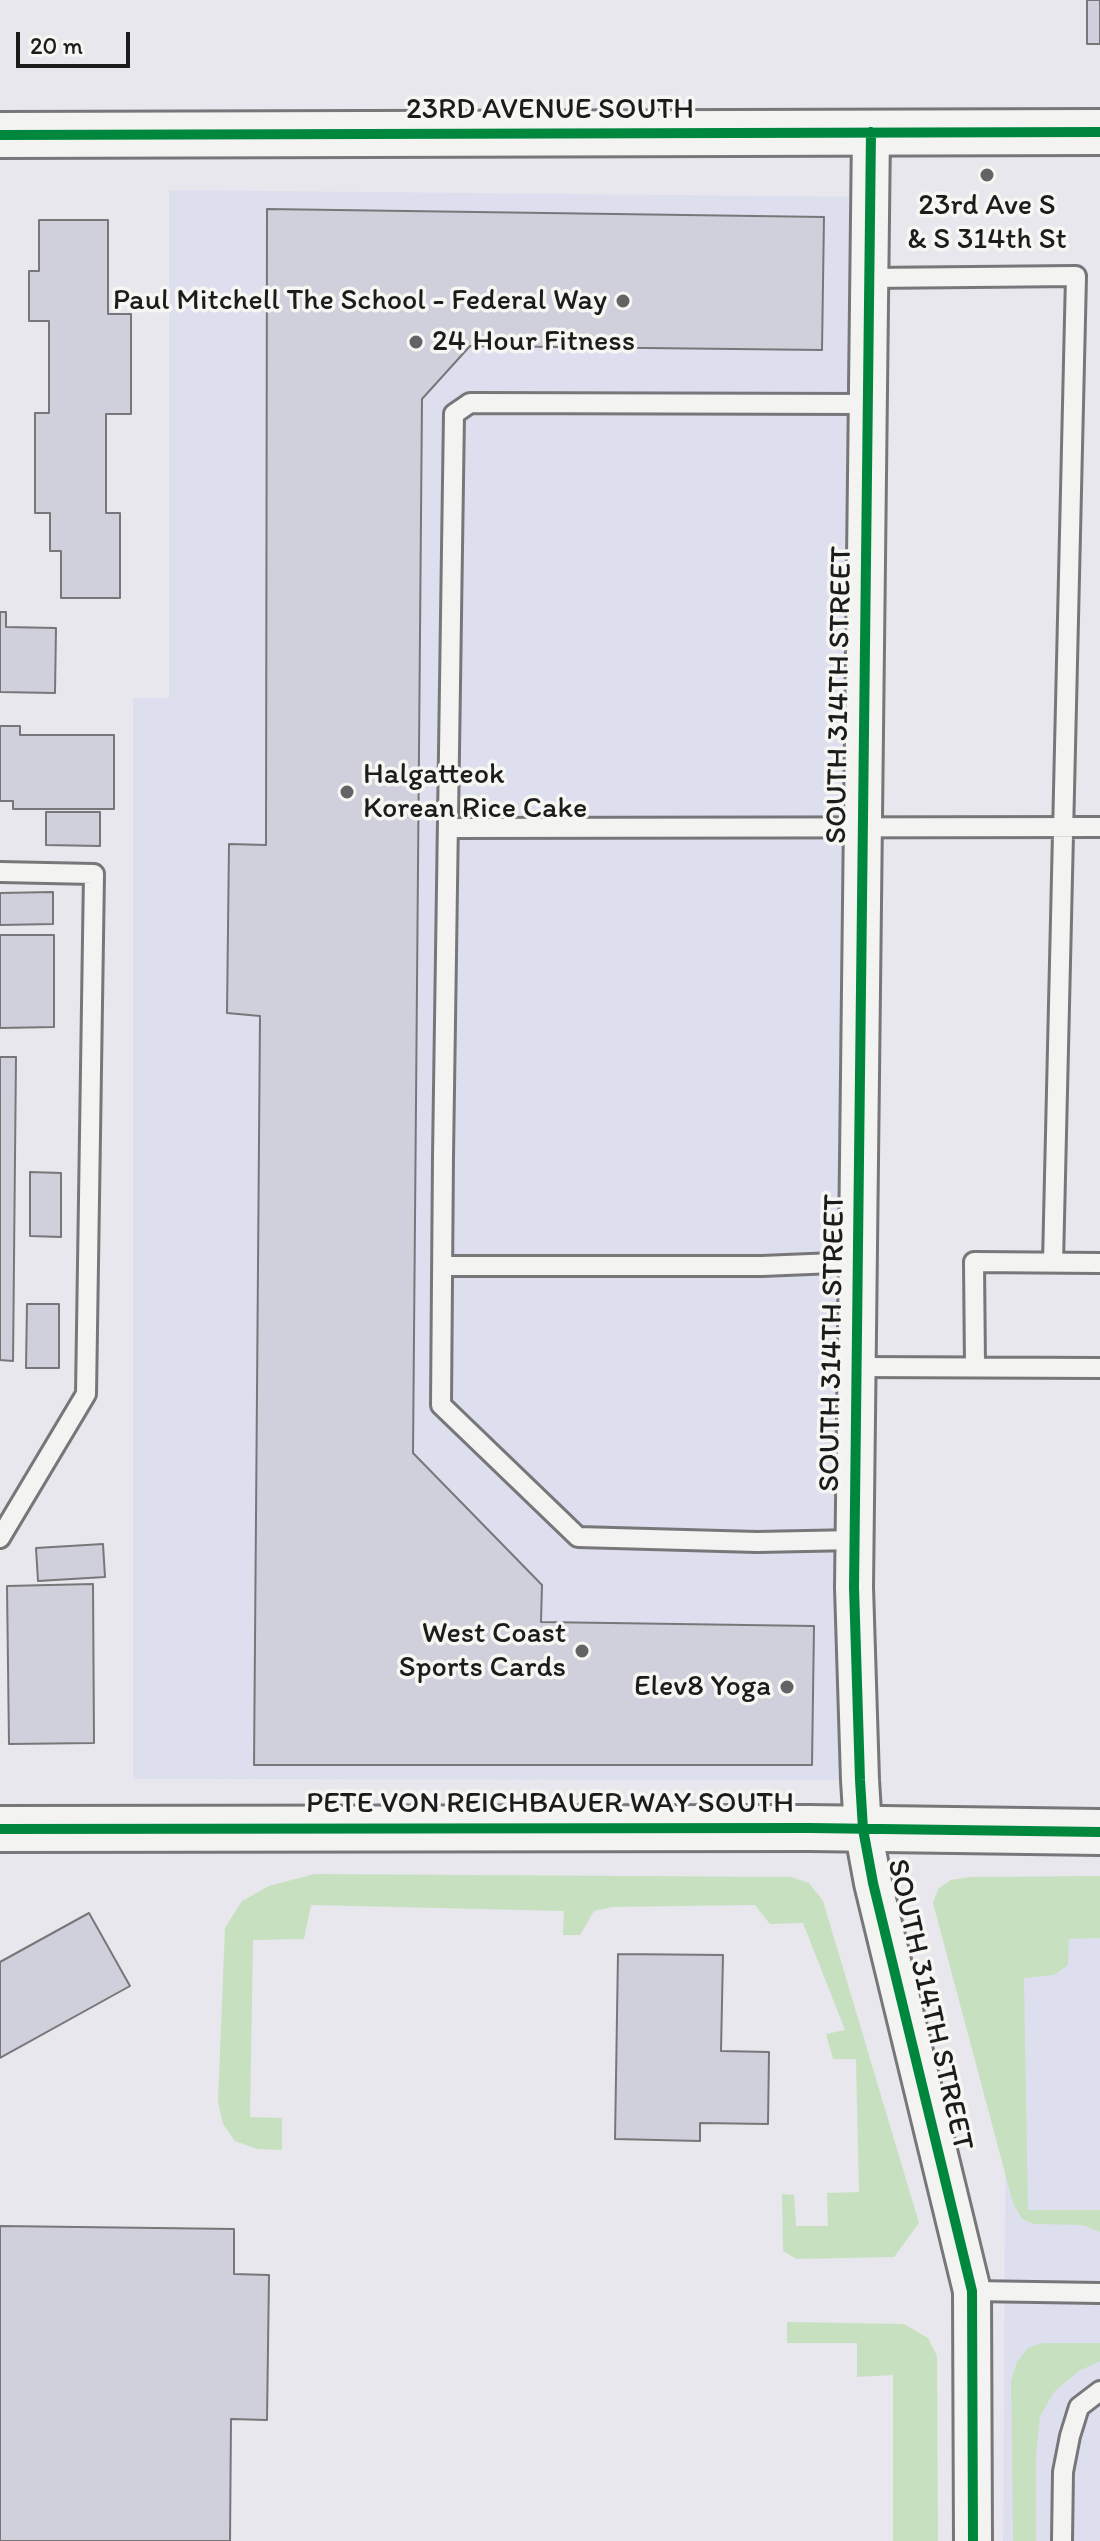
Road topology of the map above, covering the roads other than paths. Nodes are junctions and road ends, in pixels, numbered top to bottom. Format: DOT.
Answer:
graph roads {
  1 [pos="871,132"];
  2 [pos="1100,132"];
  3 [pos="0,135"];
  4 [pos="869,278"];
  5 [pos="868,404"];
  6 [pos="1063,827"];
  7 [pos="1100,827"];
  8 [pos="449,828"];
  9 [pos="863,828"];
  10 [pos="0,872"];
  11 [pos="858,1262"];
  12 [pos="1053,1262"];
  13 [pos="1100,1263"];
  14 [pos="443,1266"];
  15 [pos="857,1367"];
  16 [pos="975,1367"];
  17 [pos="1100,1368"];
  18 [pos="0,1538"];
  19 [pos="855,1540"];
  20 [pos="0,1829"];
  21 [pos="863,1829"];
  22 [pos="1100,1832"];
  23 [pos="972,2291"];
  24 [pos="1100,2293"];
  25 [pos="1100,2391"];
  26 [pos="973,2541"];
  27 [pos="1062,2541"];
  1 -- 2 [label="street, 23RD AVENUE SOUTH"];
  1 -- 3 [label="street, 23RD AVENUE SOUTH"];
  1 -- 4 [label="street, SOUTH 314TH STREET"];
  4 -- 5 [label="street, SOUTH 314TH STREET"];
  4 -- 6 [label="lane"];
  5 -- 8 [label="lane"];
  5 -- 9 [label="street, SOUTH 314TH STREET"];
  6 -- 7 [label="lane"];
  6 -- 9 [label="lane"];
  6 -- 12 [label="lane"];
  8 -- 9 [label="lane"];
  8 -- 14 [label="lane"];
  9 -- 11 [label="street, SOUTH 314TH STREET"];
  10 -- 18 [label="lane"];
  11 -- 14 [label="lane"];
  11 -- 15 [label="street, SOUTH 314TH STREET"];
  12 -- 13 [label="lane"];
  12 -- 16 [label="lane"];
  14 -- 19 [label="lane"];
  15 -- 16 [label="lane"];
  15 -- 19 [label="street, SOUTH 314TH STREET"];
  16 -- 17 [label="lane"];
  19 -- 21 [label="street, SOUTH 314TH STREET"];
  20 -- 21 [label="street, PETE VON REICHBAUER WAY SOUTH"];
  21 -- 22 [label="street, PETE VON REICHBAUER WAY SOUTH"];
  21 -- 23 [label="street, SOUTH 314TH STREET"];
  23 -- 24 [label="lane"];
  23 -- 26 [label="street, SOUTH 314TH STREET"];
  25 -- 27 [label="lane"];
}
